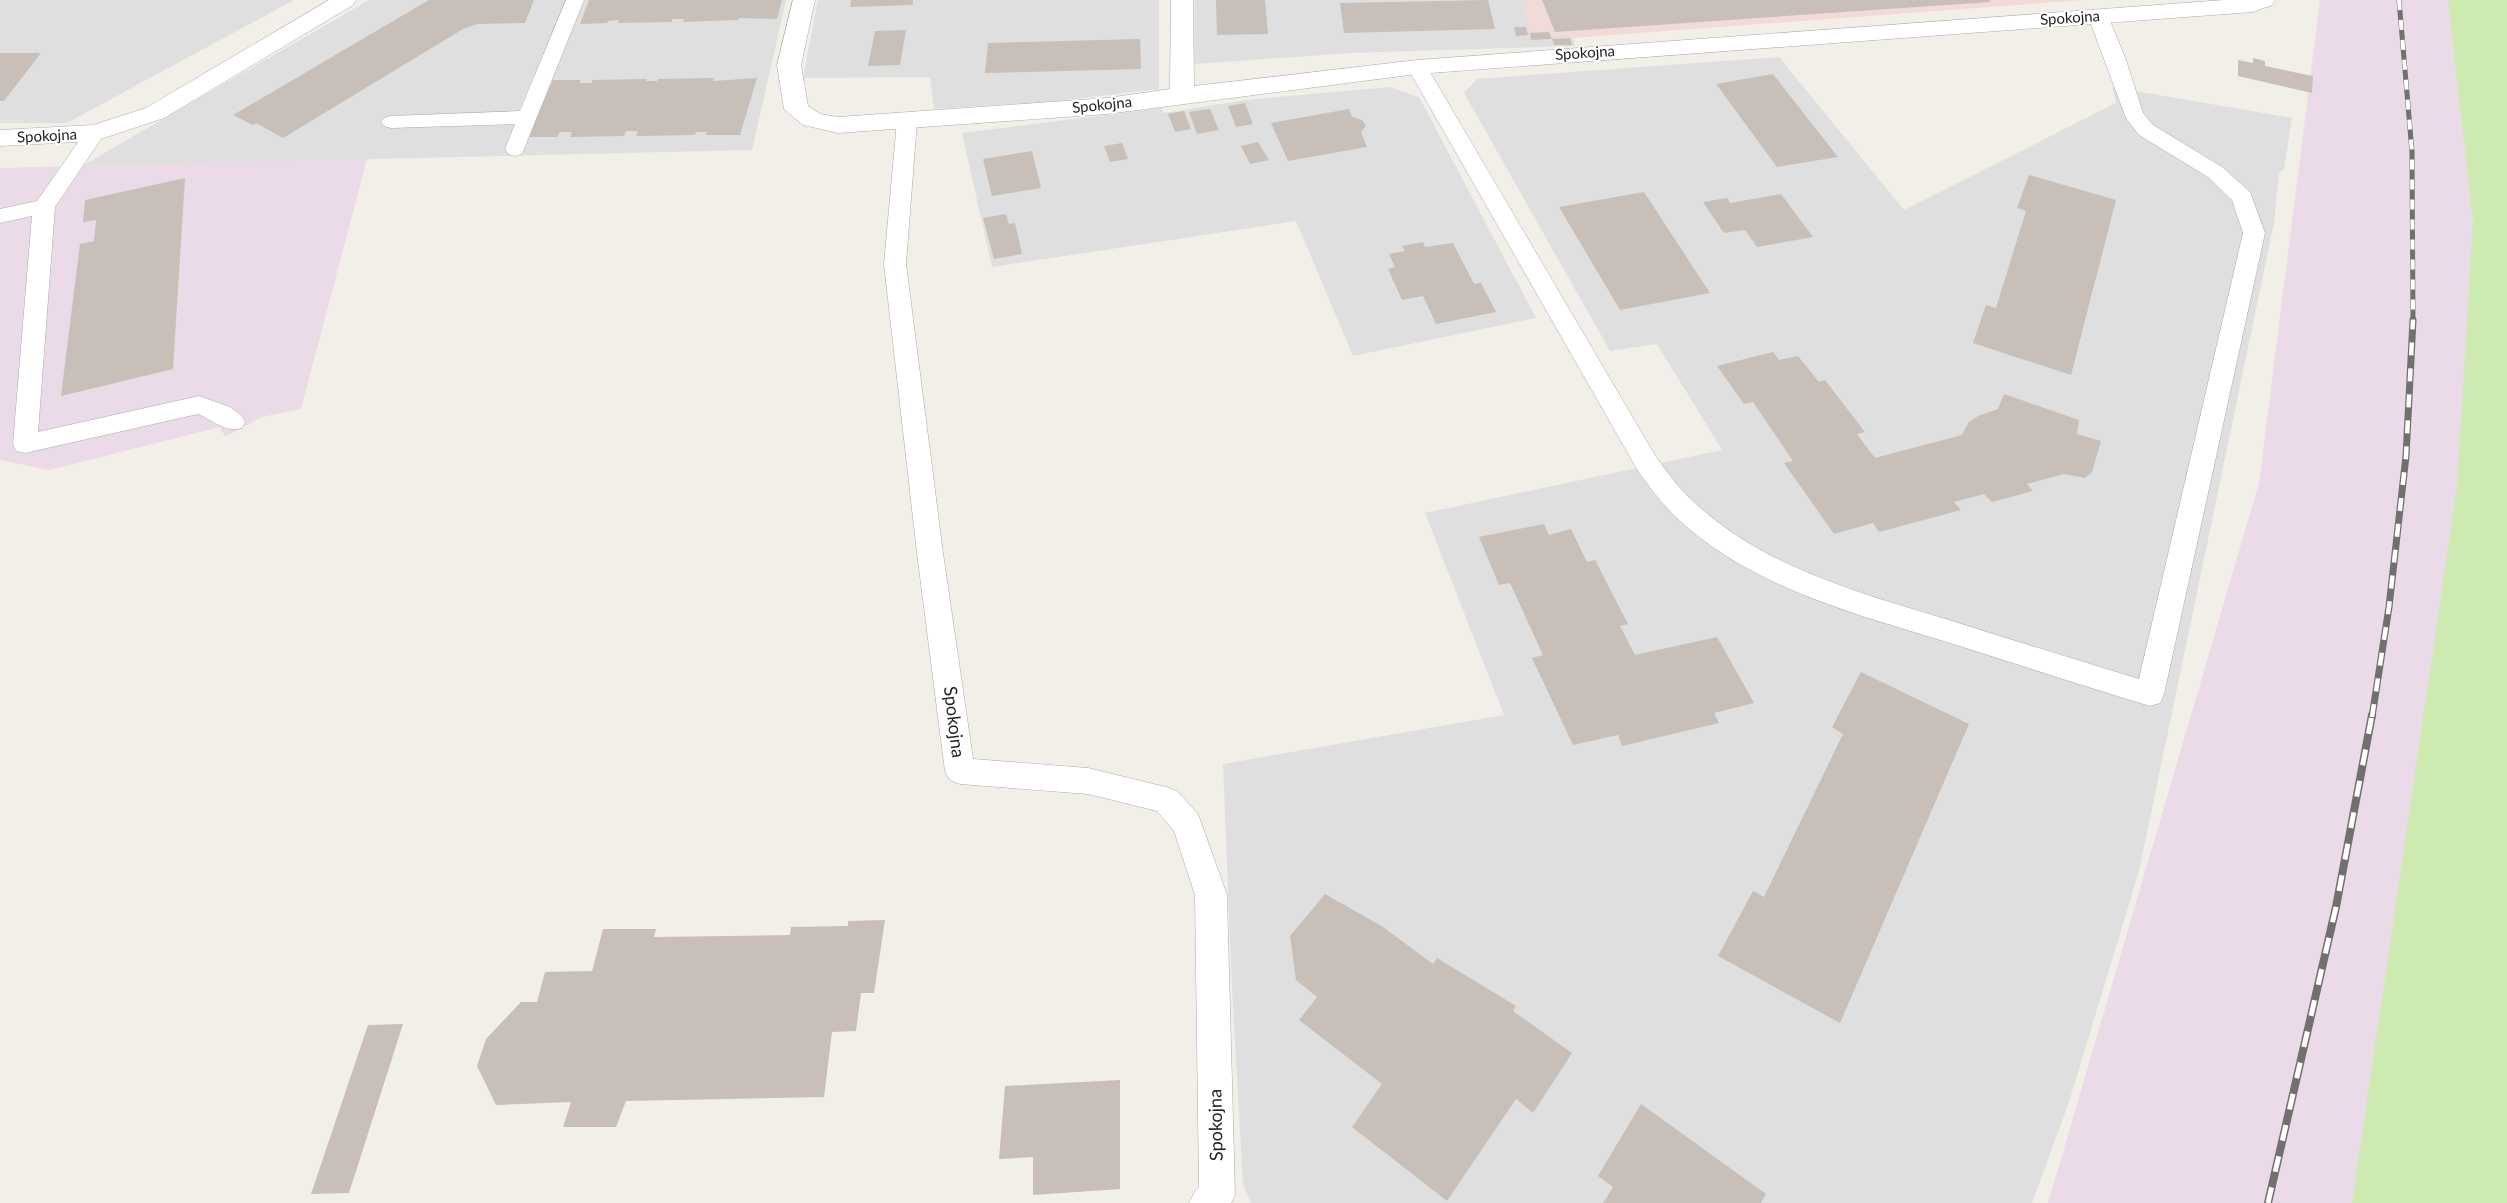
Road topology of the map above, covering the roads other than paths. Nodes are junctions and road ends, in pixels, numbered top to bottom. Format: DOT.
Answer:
graph roads {
  1 [pos="345,0"];
  2 [pos="576,0"];
  3 [pos="804,0"];
  4 [pos="1182,0"];
  5 [pos="2265,0"];
  6 [pos="2098,16"];
  7 [pos="1417,67"];
  8 [pos="1182,94"];
  9 [pos="528,117"];
  10 [pos="907,121"];
  11 [pos="391,122"];
  12 [pos="95,134"];
  13 [pos="0,138"];
  14 [pos="515,149"];
  15 [pos="44,207"];
  16 [pos="0,216"];
  17 [pos="233,422"];
  18 [pos="1207,1203"];
  1 -- 12 [label="street, Spokojna"];
  2 -- 9 [label="lane"];
  3 -- 10 [label="street, Spokojna"];
  4 -- 8 [label="street"];
  5 -- 6 [label="street, Spokojna"];
  6 -- 7 [label="street, Spokojna"];
  6 -- 7 [label="lane"];
  7 -- 8 [label="street, Spokojna"];
  8 -- 10 [label="street, Spokojna"];
  9 -- 11 [label="lane"];
  9 -- 14 [label="lane"];
  10 -- 18 [label="lane, Spokojna"];
  12 -- 13 [label="street, Spokojna"];
  12 -- 15 [label="lane"];
  15 -- 16 [label="lane"];
  15 -- 17 [label="lane"];
}
